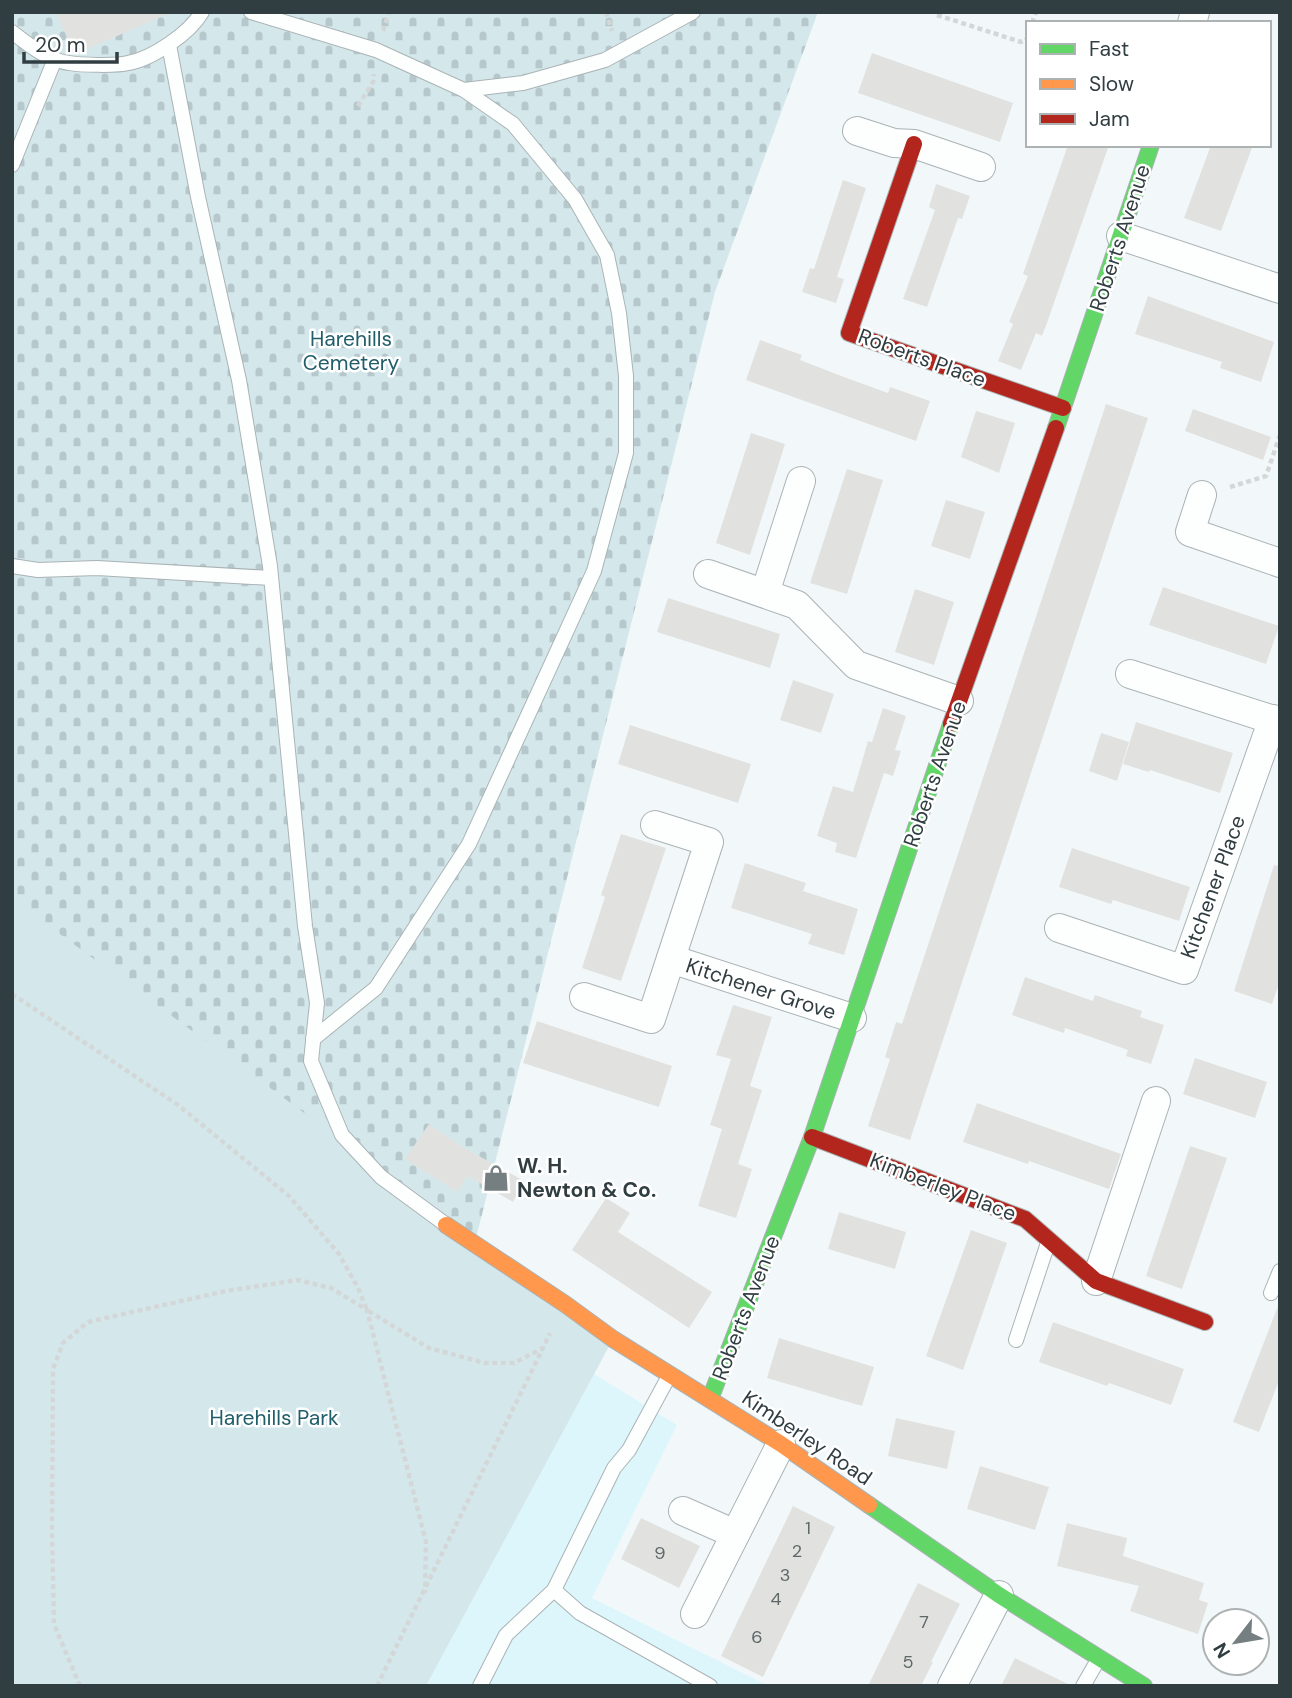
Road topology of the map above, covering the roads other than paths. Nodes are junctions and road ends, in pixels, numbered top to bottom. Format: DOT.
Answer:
graph roads {
  1 [pos="202,12"];
  2 [pos="251,12"];
  3 [pos="693,12"];
  4 [pos="12,32"];
  5 [pos="169,45"];
  6 [pos="55,59"];
  7 [pos="464,89"];
  8 [pos="857,131"];
  9 [pos="914,144"];
  10 [pos="1150,147"];
  11 [pos="12,165"];
  12 [pos="981,167"];
  13 [pos="1121,236"];
  14 [pos="1280,289"];
  15 [pos="1063,408"];
  16 [pos="801,481"];
  17 [pos="1202,495"];
  18 [pos="1280,563"];
  19 [pos="12,566"];
  20 [pos="708,575"];
  21 [pos="271,578"];
  22 [pos="765,593"];
  23 [pos="1130,674"];
  24 [pos="959,701"];
  25 [pos="1276,720"];
  26 [pos="655,825"];
  27 [pos="1059,928"];
  28 [pos="671,959"];
  29 [pos="584,997"];
  30 [pos="852,1018"];
  31 [pos="313,1039"];
  32 [pos="1156,1101"];
  33 [pos="812,1137"];
  34 [pos="446,1225"];
  35 [pos="1049,1241"];
  36 [pos="1280,1271"];
  37 [pos="1096,1281"];
  38 [pos="1271,1293"];
  39 [pos="1205,1322"];
  40 [pos="1016,1340"];
  41 [pos="670,1374"];
  42 [pos="710,1399"];
  43 [pos="781,1444"];
  44 [pos="683,1511"];
  45 [pos="736,1534"];
  46 [pos="554,1590"];
  47 [pos="999,1595"];
  48 [pos="695,1614"];
  49 [pos="1099,1658"];
  50 [pos="480,1686"];
  51 [pos="710,1686"];
  52 [pos="952,1686"];
  53 [pos="1083,1686"];
  54 [pos="1144,1686"];
  1 -- 5 [label="lane"];
  2 -- 7 [label="lane"];
  3 -- 7 [label="lane"];
  4 -- 6 [label="lane"];
  5 -- 6 [label="lane"];
  5 -- 21 [label="lane"];
  6 -- 11 [label="lane"];
  7 -- 31 [label="lane"];
  8 -- 9 [label="street"];
  9 -- 12 [label="street"];
  9 -- 15 [label="street, Roberts Place"];
  10 -- 13 [label="street, Roberts Avenue"];
  13 -- 14 [label="street"];
  13 -- 15 [label="street, Roberts Avenue"];
  15 -- 24 [label="street, Roberts Avenue"];
  16 -- 22 [label="street"];
  17 -- 18 [label="street"];
  19 -- 21 [label="lane"];
  20 -- 22 [label="street"];
  21 -- 31 [label="lane"];
  22 -- 24 [label="street"];
  23 -- 25 [label="street"];
  24 -- 30 [label="street, Roberts Avenue"];
  25 -- 27 [label="street, Kitchener Place"];
  26 -- 28 [label="street, Kitchener Grove"];
  28 -- 29 [label="street, Kitchener Grove"];
  28 -- 30 [label="street, Kitchener Grove"];
  30 -- 33 [label="street, Roberts Avenue"];
  31 -- 34 [label="lane"];
  32 -- 37 [label="street"];
  33 -- 35 [label="street, Kimberley Place"];
  33 -- 42 [label="street, Roberts Avenue"];
  34 -- 41 [label="street, Kimberley Road"];
  35 -- 37 [label="street, Kimberley Place"];
  35 -- 40 [label="lane"];
  36 -- 38 [label="lane"];
  37 -- 39 [label="street, Kimberley Place"];
  41 -- 42 [label="street, Kimberley Road"];
  41 -- 46 [label="lane"];
  42 -- 43 [label="street, Kimberley Road"];
  43 -- 45 [label="street"];
  43 -- 47 [label="street, Kimberley Road"];
  44 -- 45 [label="street"];
  45 -- 48 [label="street"];
  46 -- 50 [label="lane"];
  46 -- 51 [label="lane"];
  47 -- 49 [label="street, Kimberley Road"];
  47 -- 52 [label="street"];
  49 -- 53 [label="lane"];
  49 -- 54 [label="street, Kimberley Road"];
}
